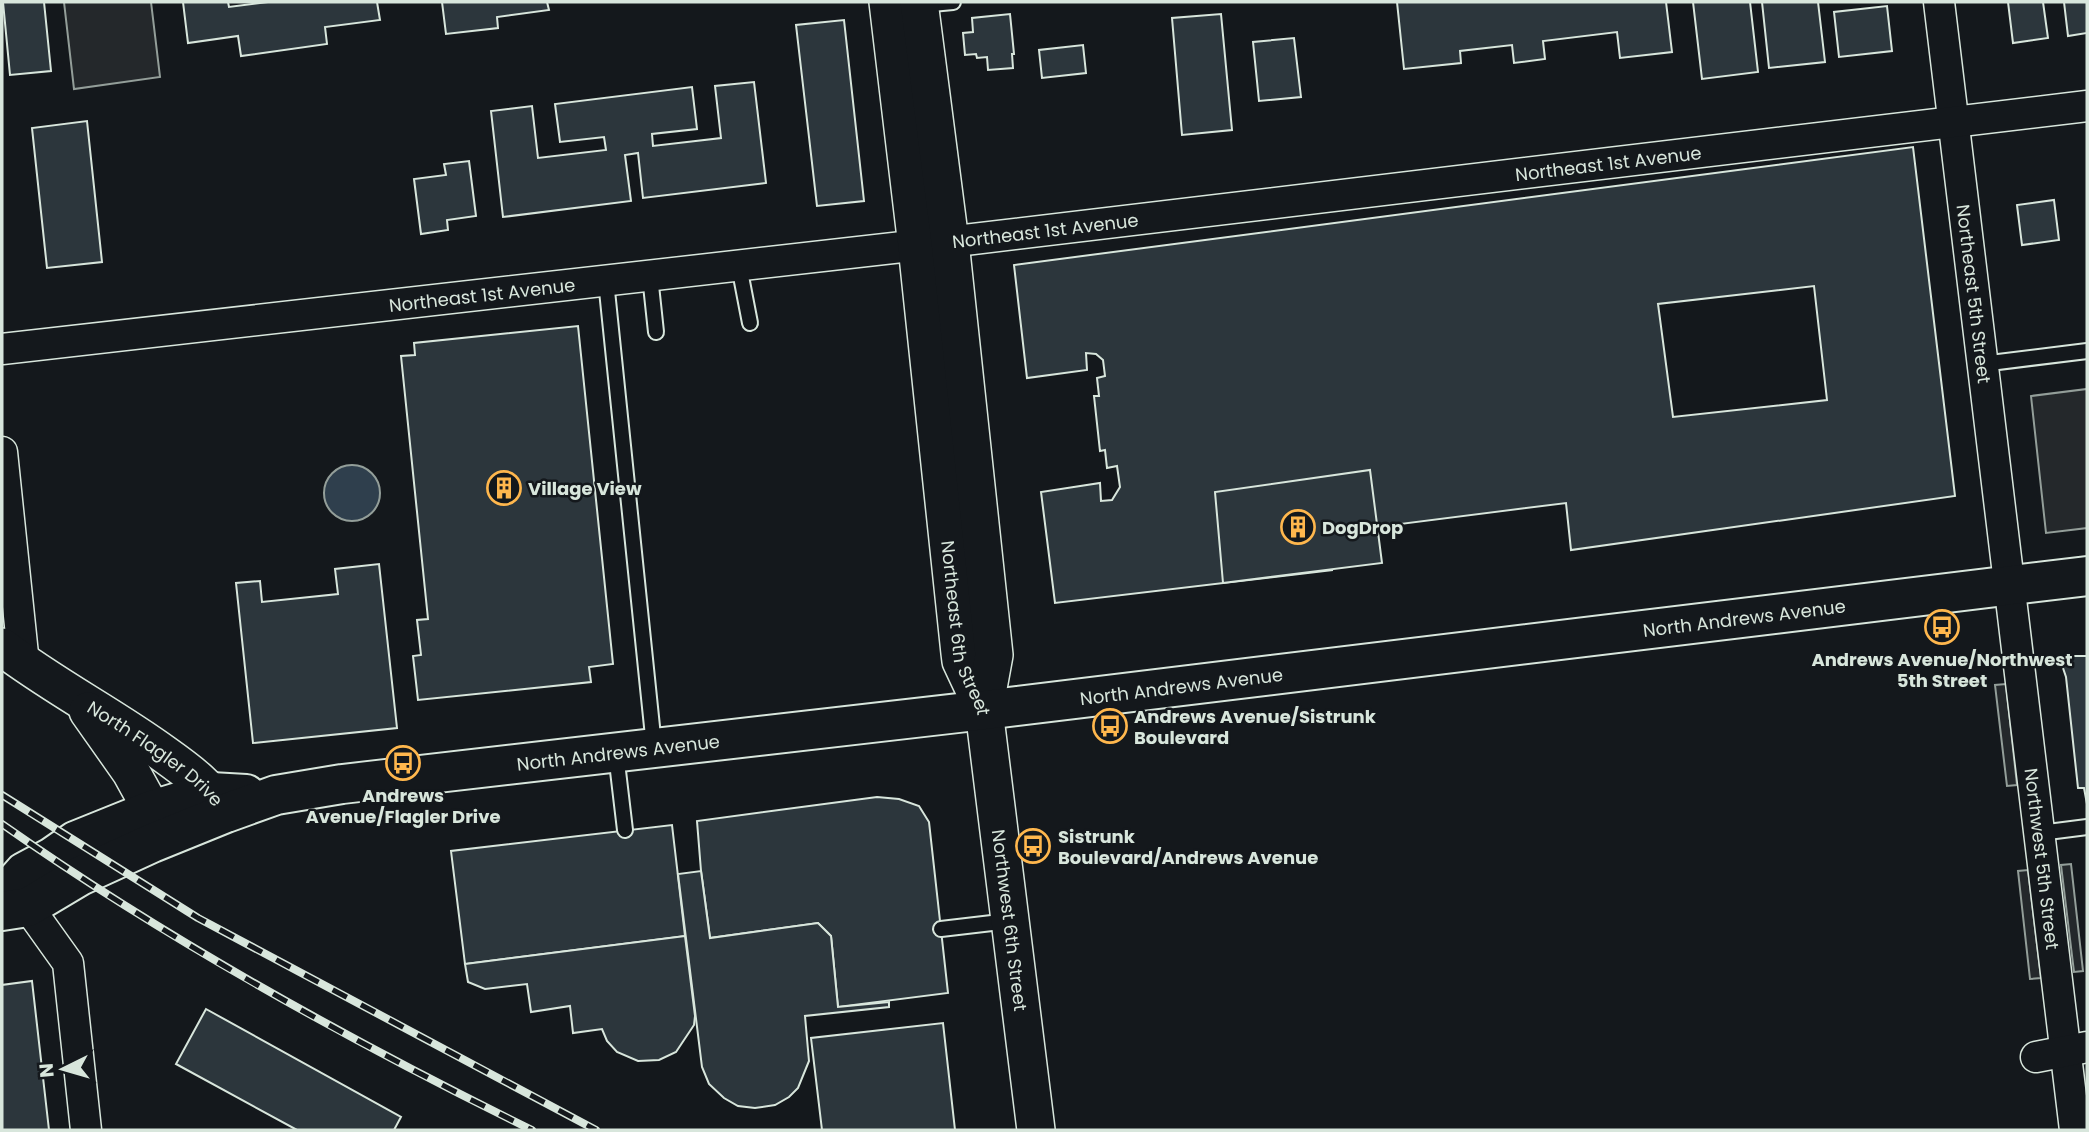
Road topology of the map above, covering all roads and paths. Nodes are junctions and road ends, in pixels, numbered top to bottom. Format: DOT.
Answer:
graph roads {
  1 [pos="1939,2"];
  2 [pos="920,3"];
  3 [pos="2087,106"];
  4 [pos="1952,123"];
  5 [pos="933,244"];
  6 [pos="740,266"];
  7 [pos="650,276"];
  8 [pos="606,281"];
  9 [pos="750,323"];
  10 [pos="656,332"];
  11 [pos="2,349"];
  12 [pos="2087,351"];
  13 [pos="1982,364"];
  14 [pos="2,452"];
  15 [pos="2087,576"];
  16 [pos="2009,586"];
  17 [pos="13,656"];
  18 [pos="79,698"];
  19 [pos="984,710"];
  20 [pos="655,748"];
  21 [pos="616,752"];
  22 [pos="219,803"];
  23 [pos="152,810"];
  24 [pos="2087,827"];
  25 [pos="625,830"];
  26 [pos="2040,833"];
  27 [pos="10,905"];
  28 [pos="1010,921"];
  29 [pos="941,929"];
  30 [pos="2076,1049"];
  31 [pos="2035,1057"];
  32 [pos="86,1130"];
  33 [pos="1036,1130"];
  34 [pos="2074,1130"];
  1 -- 4 [label="street, Northeast 5th Street"];
  2 -- 5 [label="street, Northeast 6th Street"];
  3 -- 4 [label="street, Northeast 1st Avenue"];
  4 -- 5 [label="street, Northeast 1st Avenue"];
  4 -- 13 [label="street, Northeast 5th Street"];
  5 -- 6 [label="street, Northeast 1st Avenue"];
  5 -- 19 [label="street, Northeast 6th Street"];
  6 -- 7 [label="street, Northeast 1st Avenue"];
  6 -- 9 [label="lane"];
  7 -- 8 [label="street, Northeast 1st Avenue"];
  7 -- 10 [label="lane"];
  8 -- 11 [label="street, Northeast 1st Avenue"];
  8 -- 20 [label="lane"];
  12 -- 13 [label="lane"];
  13 -- 16 [label="street, Northeast 5th Street"];
  14 -- 17 [label="street"];
  15 -- 16 [label="main road, North Andrews Avenue"];
  16 -- 19 [label="main road, North Andrews Avenue"];
  16 -- 26 [label="street, Northwest 5th Street"];
  17 -- 18 [label="street, North Flagler Drive"];
  18 -- 22 [label="street, North Flagler Drive"];
  18 -- 23 [label="street, North Flagler Drive"];
  19 -- 20 [label="main road, North Andrews Avenue"];
  19 -- 28 [label="street, Northwest 6th Street"];
  20 -- 21 [label="main road, North Andrews Avenue"];
  21 -- 22 [label="main road, North Andrews Avenue"];
  21 -- 25 [label="lane"];
  22 -- 23 [label="main road, North Andrews Avenue"];
  22 -- 27 [label="main road, North Andrews Avenue"];
  23 -- 27 [label="main road, North Andrews Avenue"];
  24 -- 26 [label="lane"];
  26 -- 30 [label="street, Northwest 5th Street"];
  27 -- 32 [label="street"];
  28 -- 29 [label="lane"];
  28 -- 33 [label="street, Northwest 6th Street"];
  30 -- 31 [label="street"];
  30 -- 34 [label="street, Northwest 5th Street"];
}
